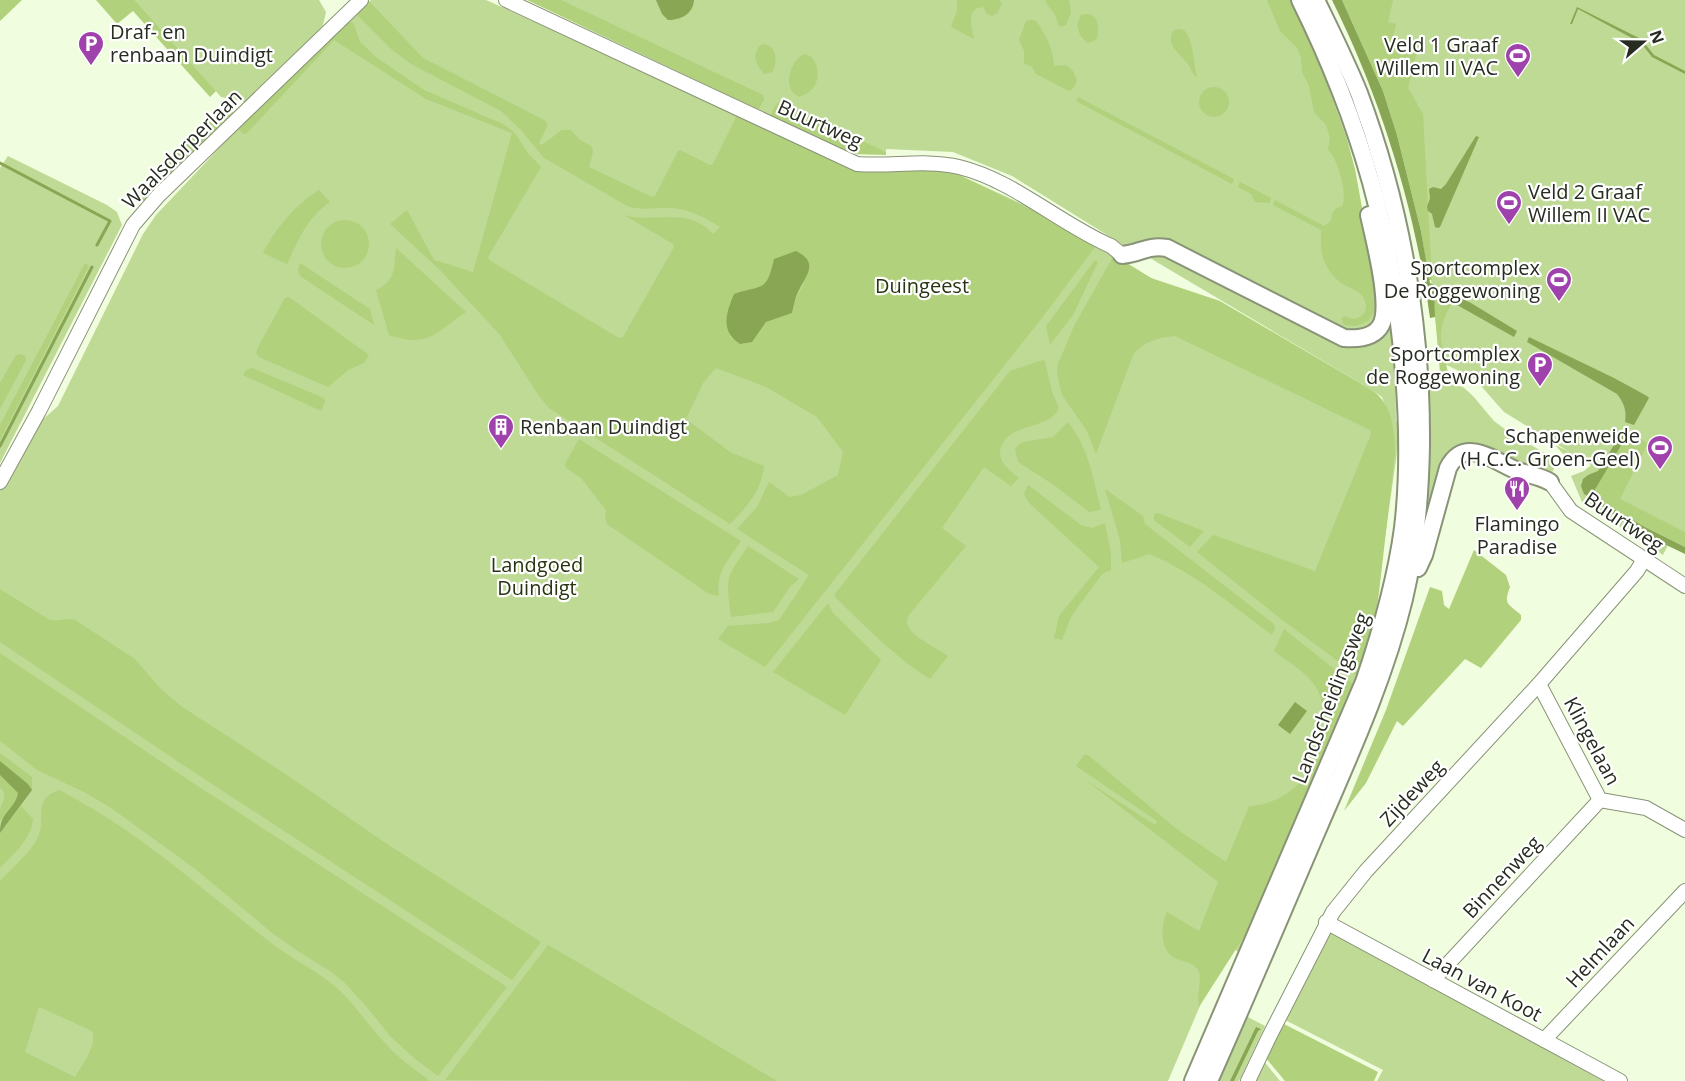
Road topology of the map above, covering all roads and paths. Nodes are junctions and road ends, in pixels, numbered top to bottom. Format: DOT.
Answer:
graph roads {
  1 [pos="361,0"];
  2 [pos="506,0"];
  3 [pos="1300,0"];
  4 [pos="1316,0"];
  5 [pos="1362,149"];
  6 [pos="1122,255"];
  7 [pos="0,482"];
  8 [pos="1550,482"];
  9 [pos="1644,559"];
  10 [pos="1685,586"];
  11 [pos="1404,599"];
  12 [pos="1539,684"];
  13 [pos="1600,800"];
  14 [pos="1685,830"];
  15 [pos="1685,891"];
  16 [pos="1326,922"];
  17 [pos="1433,980"];
  18 [pos="1232,1010"];
  19 [pos="1544,1040"];
  20 [pos="1203,1060"];
  21 [pos="1187,1081"];
  22 [pos="1193,1081"];
  23 [pos="1209,1081"];
  24 [pos="1248,1081"];
  25 [pos="1620,1081"];
  1 -- 7 [label="street, Waalsdorperlaan"];
  2 -- 6 [label="street, Buurtweg"];
  3 -- 5 [label="main road, Landscheidingsweg"];
  4 -- 11 [label="main road, Landscheidingsweg"];
  5 -- 6 [label="main road"];
  5 -- 18 [label="main road, Landscheidingsweg"];
  8 -- 9 [label="street, Buurtweg"];
  8 -- 11 [label="main road"];
  9 -- 10 [label="street, Buurtweg"];
  9 -- 12 [label="street, Zijdeweg"];
  11 -- 18 [label="main road, Landscheidingsweg"];
  12 -- 13 [label="street, Klingelaan"];
  12 -- 16 [label="street, Zijdeweg"];
  13 -- 14 [label="street, Klingelaan"];
  13 -- 17 [label="street, Binnenweg"];
  15 -- 19 [label="street, Helmlaan"];
  16 -- 17 [label="street, Laan van Koot"];
  16 -- 24 [label="street, Zijdeweg"];
  17 -- 19 [label="street, Laan van Koot"];
  18 -- 20 [label="main road, Landscheidingsweg"];
  18 -- 23 [label="main road, Landscheidingsweg"];
  19 -- 25 [label="street, Laan van Koot"];
  20 -- 21 [label="main road"];
  20 -- 22 [label="main road, Landscheidingsweg"];
}
